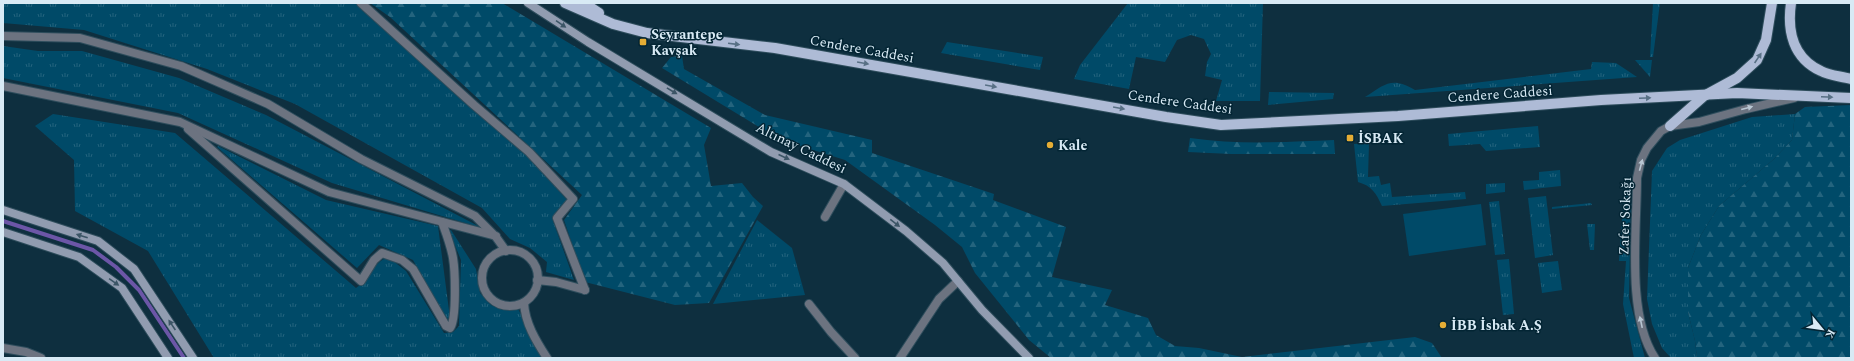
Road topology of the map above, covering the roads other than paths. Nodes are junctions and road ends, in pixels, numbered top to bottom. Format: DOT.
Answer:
graph roads {
  1 [pos="361,3"];
  2 [pos="528,3"];
  3 [pos="565,3"];
  4 [pos="584,3"];
  5 [pos="1772,3"];
  6 [pos="1791,3"];
  7 [pos="613,24"];
  8 [pos="3,36"];
  9 [pos="1851,79"];
  10 [pos="3,86"];
  11 [pos="1704,96"];
  12 [pos="1805,96"];
  13 [pos="1851,98"];
  14 [pos="180,122"];
  15 [pos="1670,126"];
  16 [pos="844,184"];
  17 [pos="3,210"];
  18 [pos="825,217"];
  19 [pos="442,222"];
  20 [pos="3,232"];
  21 [pos="496,237"];
  22 [pos="506,251"];
  23 [pos="537,280"];
  24 [pos="958,281"];
  25 [pos="524,302"];
  26 [pos="809,304"];
  27 [pos="3,348"];
  28 [pos="27,355"];
  29 [pos="1029,357"];
  30 [pos="41,358"];
  31 [pos="168,358"];
  32 [pos="193,358"];
  33 [pos="547,358"];
  34 [pos="855,358"];
  35 [pos="900,358"];
  36 [pos="1655,358"];
  1 -- 23 [label="street"];
  2 -- 16 [label="street, Altınay Caddesi, one-way"];
  3 -- 7 [label="main road, Cendere Caddesi"];
  4 -- 7 [label="main road"];
  11 -- 5 [label="main road, one-way"];
  6 -- 9 [label="main road"];
  7 -- 11 [label="main road, Cendere Caddesi, one-way"];
  8 -- 21 [label="street"];
  10 -- 14 [label="street"];
  11 -- 12 [label="main road, Cendere Caddesi"];
  11 -- 15 [label="main road"];
  12 -- 13 [label="main road, Cendere Caddesi, one-way"];
  15 -- 12 [label="street, one-way"];
  14 -- 19 [label="street"];
  14 -- 19 [label="street"];
  36 -- 15 [label="street, Zafer Sokağı, one-way"];
  16 -- 18 [label="street"];
  16 -- 24 [label="street, Altınay Caddesi, one-way"];
  32 -- 17 [label="street, one-way"];
  19 -- 21 [label="street"];
  20 -- 31 [label="street, one-way"];
  21 -- 22 [label="street"];
  22 -- 23 [label="street"];
  22 -- 25 [label="street"];
  23 -- 25 [label="street"];
  24 -- 29 [label="street, Altınay Caddesi"];
  24 -- 35 [label="street"];
  25 -- 33 [label="street"];
  26 -- 34 [label="street"];
  27 -- 28 [label="street"];
  28 -- 30 [label="street"];
}
